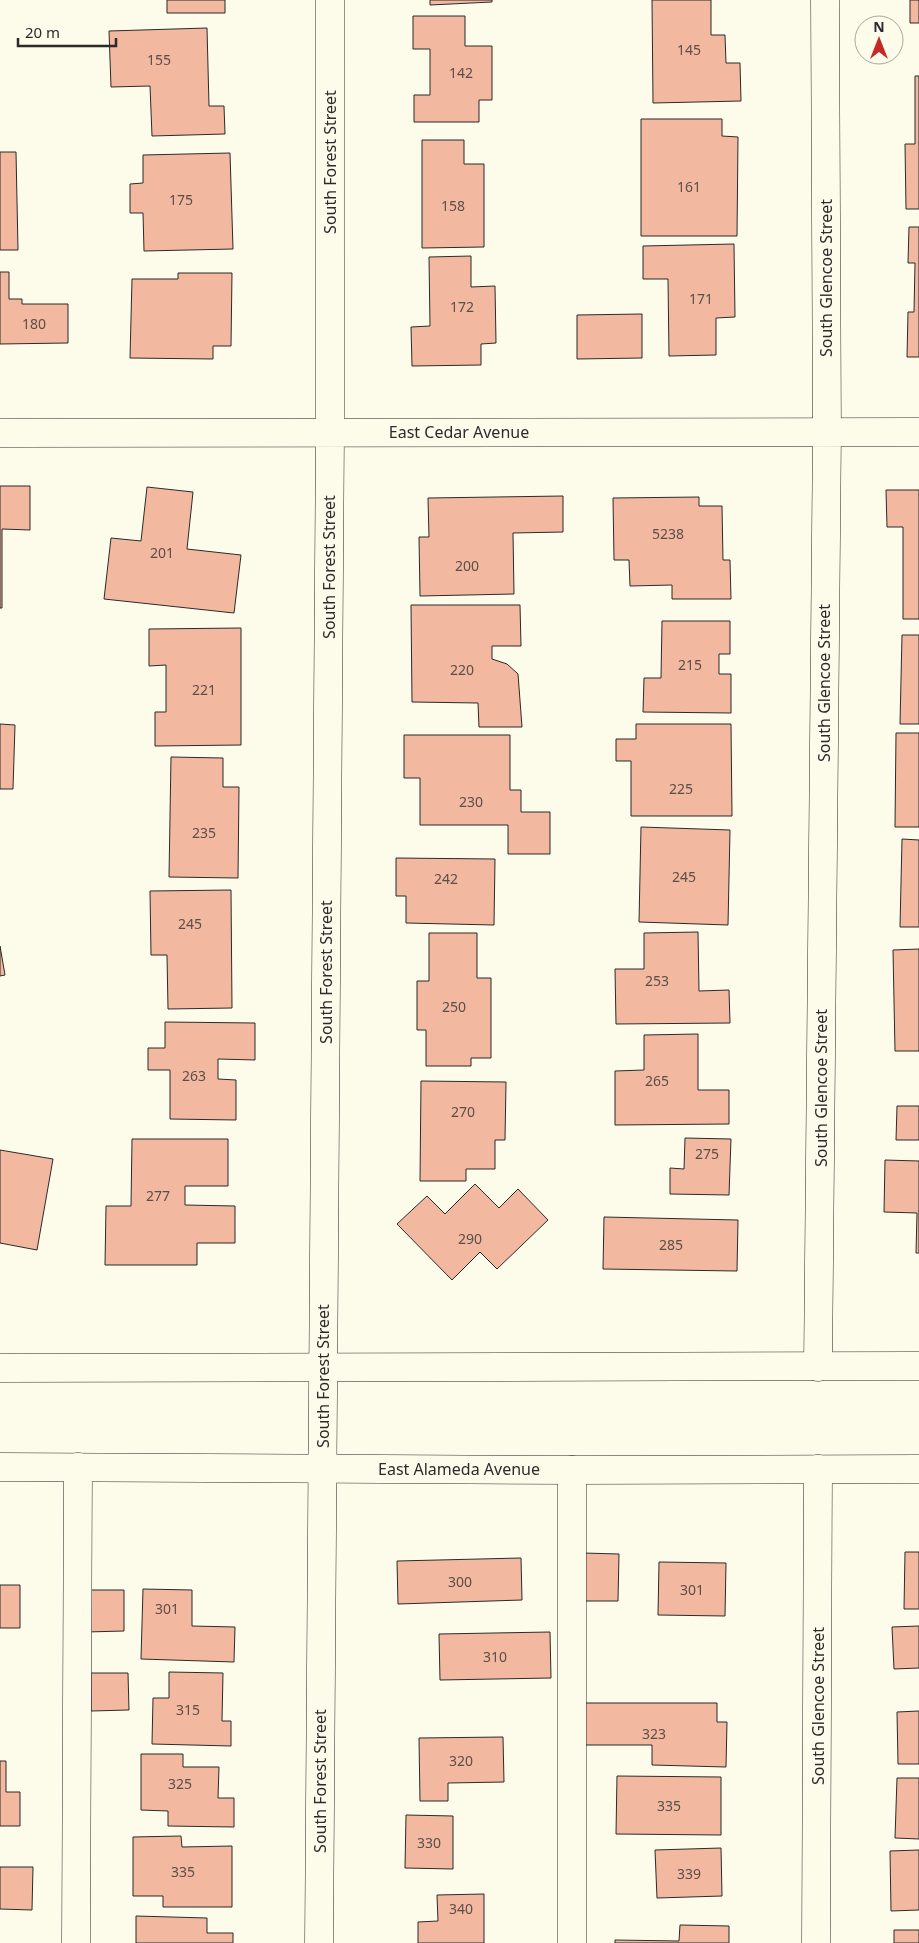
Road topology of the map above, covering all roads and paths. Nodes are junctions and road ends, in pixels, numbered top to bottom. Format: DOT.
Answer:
graph roads {
  1 [pos="330,0"];
  2 [pos="825,0"];
  3 [pos="827,432"];
  4 [pos="919,432"];
  5 [pos="0,433"];
  6 [pos="330,433"];
  7 [pos="919,1366"];
  8 [pos="818,1367"];
  9 [pos="0,1368"];
  10 [pos="323,1369"];
  11 [pos="0,1466"];
  12 [pos="78,1467"];
  13 [pos="322,1468"];
  14 [pos="818,1469"];
  15 [pos="919,1469"];
  16 [pos="572,1470"];
  17 [pos="76,1943"];
  18 [pos="319,1943"];
  19 [pos="572,1943"];
  20 [pos="816,1943"];
  1 -- 6 [label="street, South Forest Street"];
  2 -- 3 [label="street, South Glencoe Street"];
  3 -- 4 [label="street, East Cedar Avenue"];
  3 -- 6 [label="street, East Cedar Avenue"];
  3 -- 8 [label="street, South Glencoe Street"];
  5 -- 6 [label="street, East Cedar Avenue"];
  6 -- 10 [label="street, South Forest Street"];
  7 -- 8 [label="street"];
  8 -- 10 [label="street"];
  9 -- 10 [label="street"];
  10 -- 13 [label="street, South Forest Street"];
  11 -- 12 [label="street, East Alameda Avenue"];
  12 -- 13 [label="street, East Alameda Avenue"];
  12 -- 17 [label="street"];
  13 -- 16 [label="street, East Alameda Avenue"];
  13 -- 18 [label="street, South Forest Street"];
  14 -- 15 [label="street, East Alameda Avenue"];
  14 -- 16 [label="street, East Alameda Avenue"];
  14 -- 20 [label="street, South Glencoe Street"];
  16 -- 19 [label="street"];
}
